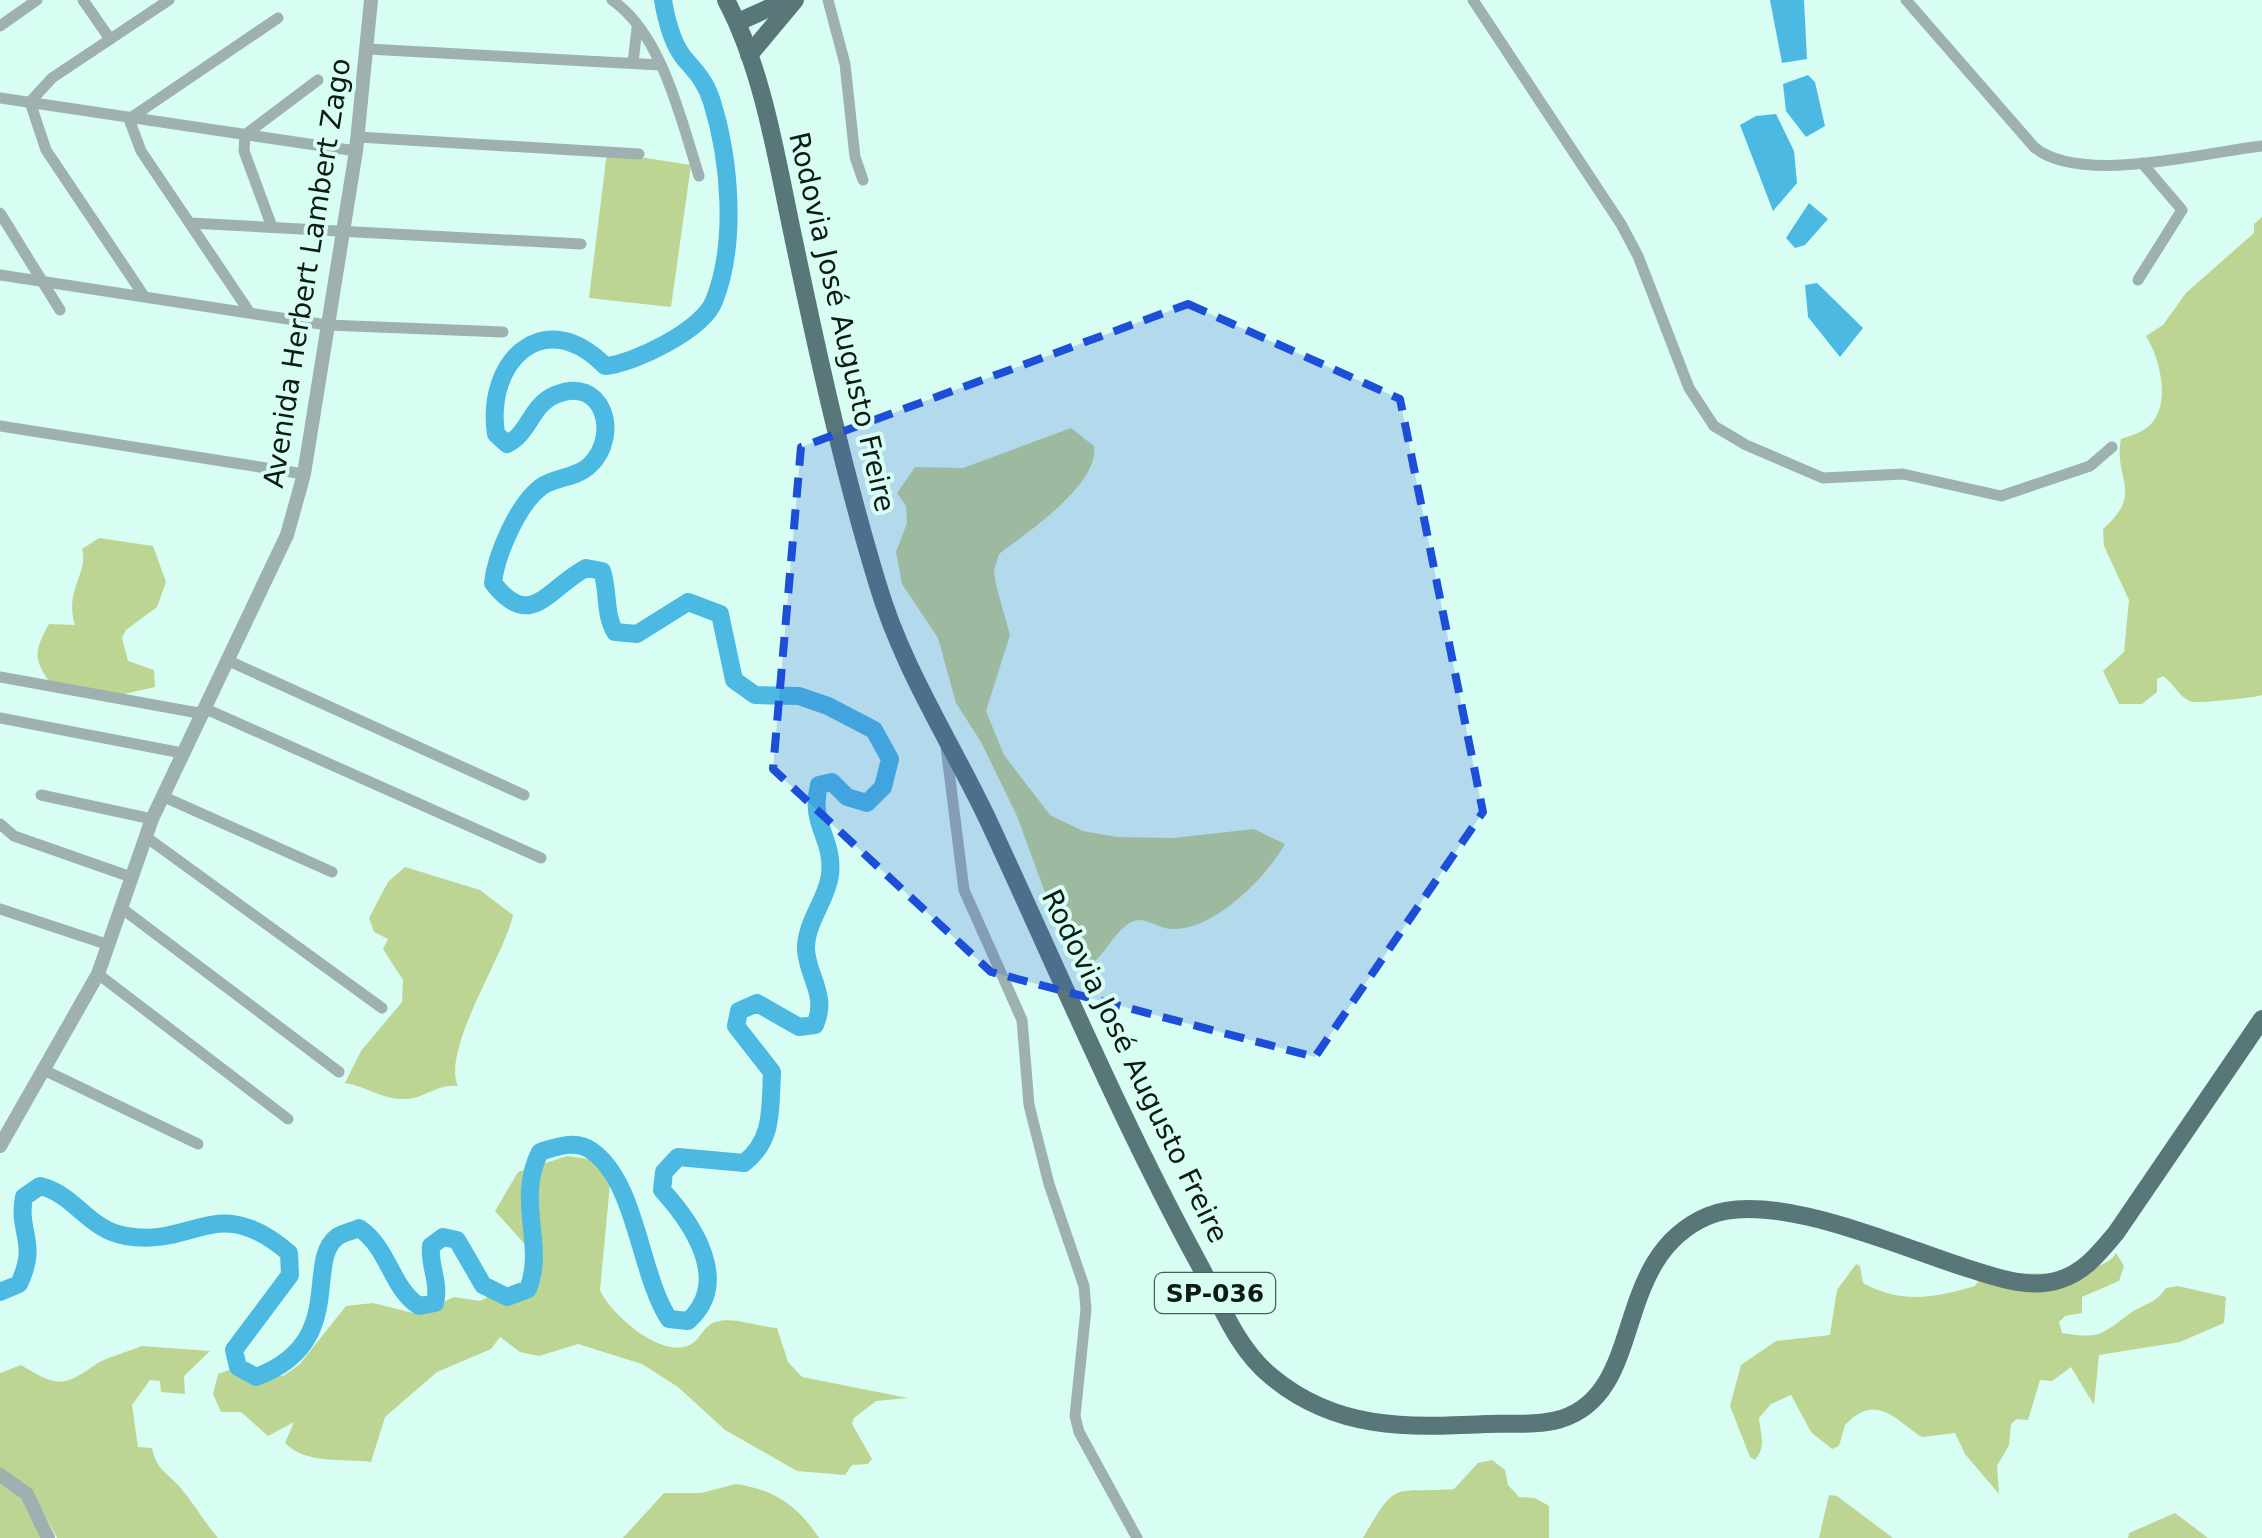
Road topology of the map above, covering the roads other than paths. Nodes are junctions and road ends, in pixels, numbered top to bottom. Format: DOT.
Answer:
graph roads {
  1 [pos="37,0"];
  2 [pos="83,0"];
  3 [pos="169,0"];
  4 [pos="371,0"];
  5 [pos="612,0"];
  6 [pos="726,0"];
  7 [pos="791,0"];
  8 [pos="828,0"];
  9 [pos="1473,0"];
  10 [pos="1906,0"];
  11 [pos="278,18"];
  12 [pos="738,22"];
  13 [pos="0,26"];
  14 [pos="637,28"];
  15 [pos="110,39"];
  16 [pos="368,50"];
  17 [pos="749,55"];
  18 [pos="633,63"];
  19 [pos="660,65"];
  20 [pos="318,80"];
  21 [pos="0,98"];
  22 [pos="30,102"];
  23 [pos="129,119"];
  24 [pos="245,135"];
  25 [pos="357,144"];
  26 [pos="2262,146"];
  27 [pos="639,154"];
  28 [pos="2142,163"];
  29 [pos="699,176"];
  30 [pos="863,180"];
  31 [pos="0,213"];
  32 [pos="190,223"];
  33 [pos="272,227"];
  34 [pos="341,234"];
  35 [pos="581,244"];
  36 [pos="0,276"];
  37 [pos="2138,280"];
  38 [pos="45,281"];
  39 [pos="144,296"];
  40 [pos="60,310"];
  41 [pos="248,310"];
  42 [pos="327,326"];
  43 [pos="504,332"];
  44 [pos="0,426"];
  45 [pos="2112,446"];
  46 [pos="304,474"];
  47 [pos="229,661"];
  48 [pos="0,677"];
  49 [pos="205,711"];
  50 [pos="0,718"];
  51 [pos="946,733"];
  52 [pos="182,753"];
  53 [pos="524,794"];
  54 [pos="41,795"];
  55 [pos="162,796"];
  56 [pos="152,819"];
  57 [pos="0,824"];
  58 [pos="146,838"];
  59 [pos="540,858"];
  60 [pos="332,872"];
  61 [pos="131,876"];
  62 [pos="120,906"];
  63 [pos="0,909"];
  64 [pos="109,945"];
  65 [pos="98,974"];
  66 [pos="382,1008"];
  67 [pos="2262,1019"];
  68 [pos="46,1071"];
  69 [pos="339,1072"];
  70 [pos="288,1119"];
  71 [pos="198,1144"];
  72 [pos="0,1146"];
  73 [pos="0,1474"];
  74 [pos="48,1538"];
  75 [pos="1137,1538"];
  1 -- 13 [label="street"];
  2 -- 15 [label="street"];
  3 -- 15 [label="street"];
  4 -- 16 [label="street, Avenida Herbert Lambert Zago"];
  5 -- 14 [label="street"];
  6 -- 12 [label="main road, Rodovia José Augusto Freire"];
  7 -- 12 [label="main road"];
  7 -- 17 [label="main road"];
  8 -- 30 [label="street"];
  9 -- 45 [label="street"];
  10 -- 28 [label="street"];
  11 -- 23 [label="street"];
  12 -- 17 [label="main road, Rodovia José Augusto Freire / SP-036"];
  14 -- 18 [label="street"];
  14 -- 19 [label="street"];
  15 -- 22 [label="street"];
  16 -- 18 [label="street"];
  16 -- 25 [label="street, Avenida Herbert Lambert Zago"];
  17 -- 51 [label="main road, Rodovia José Augusto Freire / SP-036"];
  18 -- 19 [label="street"];
  19 -- 29 [label="street"];
  20 -- 24 [label="street"];
  21 -- 22 [label="street"];
  22 -- 23 [label="street"];
  22 -- 39 [label="street"];
  23 -- 24 [label="street"];
  23 -- 32 [label="street"];
  24 -- 25 [label="street"];
  24 -- 33 [label="street"];
  25 -- 27 [label="street"];
  25 -- 34 [label="street, Avenida Herbert Lambert Zago"];
  26 -- 28 [label="street"];
  28 -- 37 [label="street"];
  31 -- 38 [label="street"];
  32 -- 33 [label="street"];
  32 -- 41 [label="street"];
  33 -- 34 [label="street"];
  34 -- 35 [label="street"];
  34 -- 42 [label="street, Avenida Herbert Lambert Zago"];
  36 -- 38 [label="street"];
  38 -- 39 [label="street"];
  38 -- 40 [label="street"];
  39 -- 41 [label="street"];
  41 -- 42 [label="street"];
  42 -- 43 [label="street"];
  42 -- 46 [label="street, Avenida Herbert Lambert Zago"];
  44 -- 46 [label="street"];
  46 -- 47 [label="street, Avenida Herbert Lambert Zago"];
  47 -- 49 [label="street, Avenida Herbert Lambert Zago"];
  47 -- 53 [label="street"];
  48 -- 49 [label="street"];
  49 -- 52 [label="street, Avenida Herbert Lambert Zago"];
  49 -- 59 [label="street"];
  50 -- 52 [label="street"];
  51 -- 67 [label="main road, Rodovia José Augusto Freire / SP-036"];
  51 -- 75 [label="street"];
  52 -- 55 [label="street, Avenida Herbert Lambert Zago"];
  54 -- 56 [label="street"];
  55 -- 56 [label="street, Avenida Herbert Lambert Zago"];
  55 -- 60 [label="street"];
  56 -- 58 [label="street, Avenida Herbert Lambert Zago"];
  57 -- 61 [label="street"];
  58 -- 61 [label="street, Avenida Herbert Lambert Zago"];
  58 -- 66 [label="street"];
  61 -- 62 [label="street, Avenida Herbert Lambert Zago"];
  62 -- 64 [label="street, Avenida Herbert Lambert Zago"];
  62 -- 69 [label="street"];
  63 -- 64 [label="street"];
  64 -- 65 [label="street, Avenida Herbert Lambert Zago"];
  65 -- 68 [label="street, Avenida Herbert Lambert Zago"];
  65 -- 70 [label="street"];
  68 -- 71 [label="street"];
  68 -- 72 [label="street, Avenida Herbert Lambert Zago"];
  73 -- 74 [label="street"];
}
